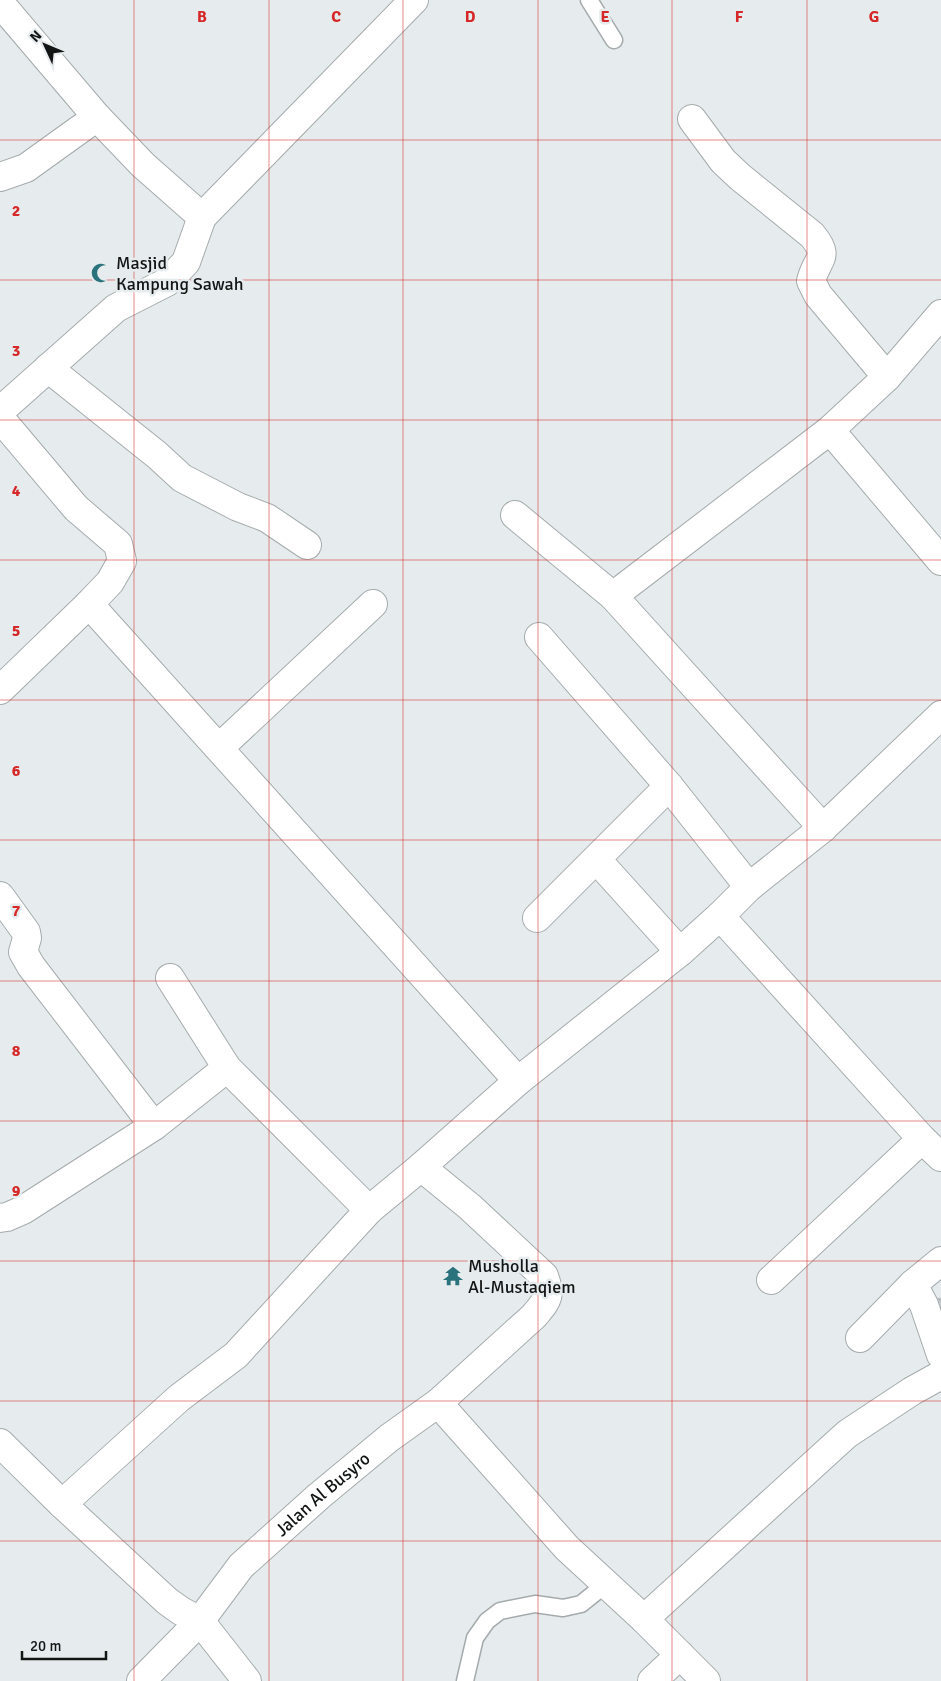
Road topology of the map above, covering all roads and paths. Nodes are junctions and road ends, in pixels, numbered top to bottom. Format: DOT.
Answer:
graph roads {
  1 [pos="414,0"];
  2 [pos="589,0"];
  3 [pos="0,3"];
  4 [pos="614,40"];
  5 [pos="97,117"];
  6 [pos="692,119"];
  7 [pos="0,177"];
  8 [pos="202,217"];
  9 [pos="941,314"];
  10 [pos="48,368"];
  11 [pos="887,377"];
  12 [pos="0,411"];
  13 [pos="0,418"];
  14 [pos="830,430"];
  15 [pos="515,515"];
  16 [pos="307,545"];
  17 [pos="941,561"];
  18 [pos="613,596"];
  19 [pos="88,604"];
  20 [pos="373,604"];
  21 [pos="539,638"];
  22 [pos="0,690"];
  23 [pos="941,715"];
  24 [pos="218,748"];
  25 [pos="669,786"];
  26 [pos="823,828"];
  27 [pos="597,860"];
  28 [pos="749,887"];
  29 [pos="0,896"];
  30 [pos="720,916"];
  31 [pos="537,918"];
  32 [pos="680,952"];
  33 [pos="170,978"];
  34 [pos="227,1068"];
  35 [pos="518,1081"];
  36 [pos="154,1126"];
  37 [pos="931,1148"];
  38 [pos="421,1167"];
  39 [pos="369,1210"];
  40 [pos="0,1218"];
  41 [pos="941,1260"];
  42 [pos="770,1280"];
  43 [pos="913,1284"];
  44 [pos="860,1338"];
  45 [pos="941,1355"];
  46 [pos="941,1375"];
  47 [pos="438,1403"];
  48 [pos="0,1443"];
  49 [pos="62,1504"];
  50 [pos="606,1584"];
  51 [pos="644,1619"];
  52 [pos="200,1621"];
  53 [pos="680,1655"];
  54 [pos="141,1681"];
  55 [pos="247,1681"];
  56 [pos="465,1681"];
  57 [pos="652,1681"];
  58 [pos="706,1681"];
  1 -- 8 [label="street"];
  2 -- 4 [label="lane"];
  3 -- 5 [label="street"];
  5 -- 7 [label="street"];
  5 -- 8 [label="street"];
  6 -- 11 [label="street"];
  8 -- 10 [label="street"];
  9 -- 11 [label="street"];
  10 -- 12 [label="street"];
  10 -- 16 [label="street"];
  11 -- 14 [label="street"];
  13 -- 19 [label="street"];
  14 -- 17 [label="street"];
  14 -- 18 [label="street"];
  15 -- 18 [label="street"];
  18 -- 26 [label="street"];
  19 -- 22 [label="street"];
  19 -- 24 [label="street"];
  20 -- 24 [label="street"];
  21 -- 25 [label="street"];
  23 -- 26 [label="street"];
  24 -- 35 [label="street"];
  25 -- 27 [label="street"];
  25 -- 28 [label="street"];
  26 -- 28 [label="street"];
  27 -- 31 [label="street"];
  27 -- 32 [label="street"];
  28 -- 30 [label="street"];
  29 -- 36 [label="street"];
  30 -- 32 [label="street"];
  30 -- 37 [label="street"];
  32 -- 35 [label="street"];
  33 -- 34 [label="street"];
  34 -- 36 [label="street"];
  34 -- 39 [label="street"];
  35 -- 38 [label="street"];
  36 -- 40 [label="street"];
  37 -- 42 [label="street"];
  38 -- 39 [label="street"];
  38 -- 47 [label="street, Jalan Al Busyro"];
  39 -- 49 [label="street"];
  41 -- 43 [label="street"];
  43 -- 44 [label="street"];
  43 -- 45 [label="street"];
  46 -- 51 [label="street"];
  47 -- 50 [label="street"];
  47 -- 52 [label="street, Jalan Al Busyro"];
  48 -- 49 [label="street"];
  49 -- 52 [label="street"];
  50 -- 51 [label="street"];
  50 -- 56 [label="lane"];
  51 -- 53 [label="street"];
  52 -- 54 [label="street, Jalan Al Busyro"];
  52 -- 55 [label="street"];
  53 -- 57 [label="street"];
  53 -- 58 [label="street"];
}
